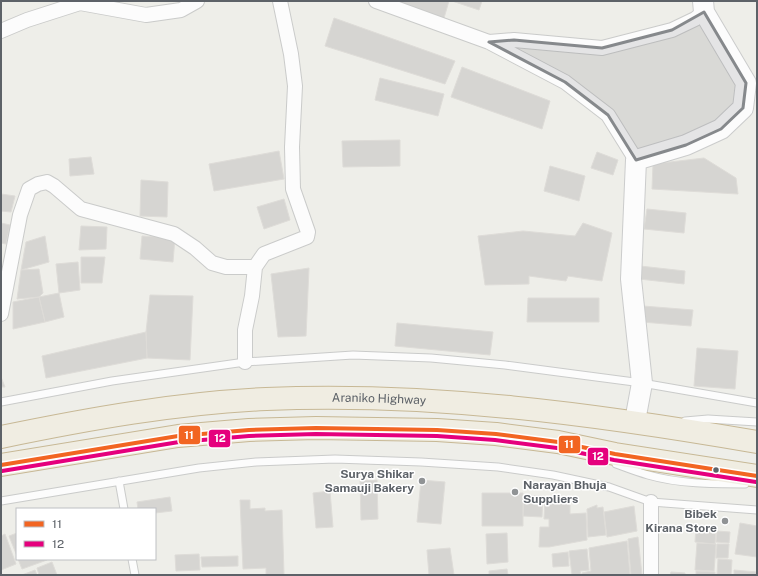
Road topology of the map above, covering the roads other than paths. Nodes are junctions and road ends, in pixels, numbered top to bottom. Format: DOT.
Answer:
graph roads {
  1 [pos="197,1"];
  2 [pos="280,1"];
  3 [pos="376,1"];
  4 [pos="703,6"];
  5 [pos="1,31"];
  6 [pos="489,42"];
  7 [pos="751,83"];
  8 [pos="636,160"];
  9 [pos="255,267"];
  10 [pos="1,314"];
  11 [pos="245,362"];
  12 [pos="642,383"];
  13 [pos="1,402"];
  14 [pos="757,404"];
  15 [pos="643,422"];
  16 [pos="757,422"];
  17 [pos="1,437"];
  18 [pos="558,442"];
  19 [pos="757,442"];
  20 [pos="1,465"];
  21 [pos="757,476"];
  22 [pos="120,481"];
  23 [pos="757,483"];
  24 [pos="1,501"];
  25 [pos="650,502"];
  26 [pos="124,508"];
  27 [pos="757,510"];
  28 [pos="132,560"];
  29 [pos="134,575"];
  30 [pos="651,575"];
  1 -- 5 [label="street"];
  2 -- 9 [label="street"];
  3 -- 6 [label="street"];
  4 -- 6 [label="street"];
  4 -- 7 [label="street"];
  6 -- 8 [label="street"];
  7 -- 8 [label="street"];
  8 -- 12 [label="street"];
  9 -- 10 [label="street"];
  9 -- 11 [label="street"];
  11 -- 12 [label="lane"];
  11 -- 13 [label="lane"];
  12 -- 14 [label="lane"];
  12 -- 15 [label="street"];
  15 -- 16 [label="lane"];
  15 -- 17 [label="highway, Araniko Highway"];
  15 -- 19 [label="highway, Araniko Highway"];
  18 -- 20 [label="highway"];
  18 -- 21 [label="highway"];
  18 -- 23 [label="lane"];
  22 -- 24 [label="lane"];
  22 -- 25 [label="lane"];
  22 -- 26 [label="lane"];
  25 -- 27 [label="lane"];
  25 -- 30 [label="street"];
  28 -- 29 [label="lane"];
}
